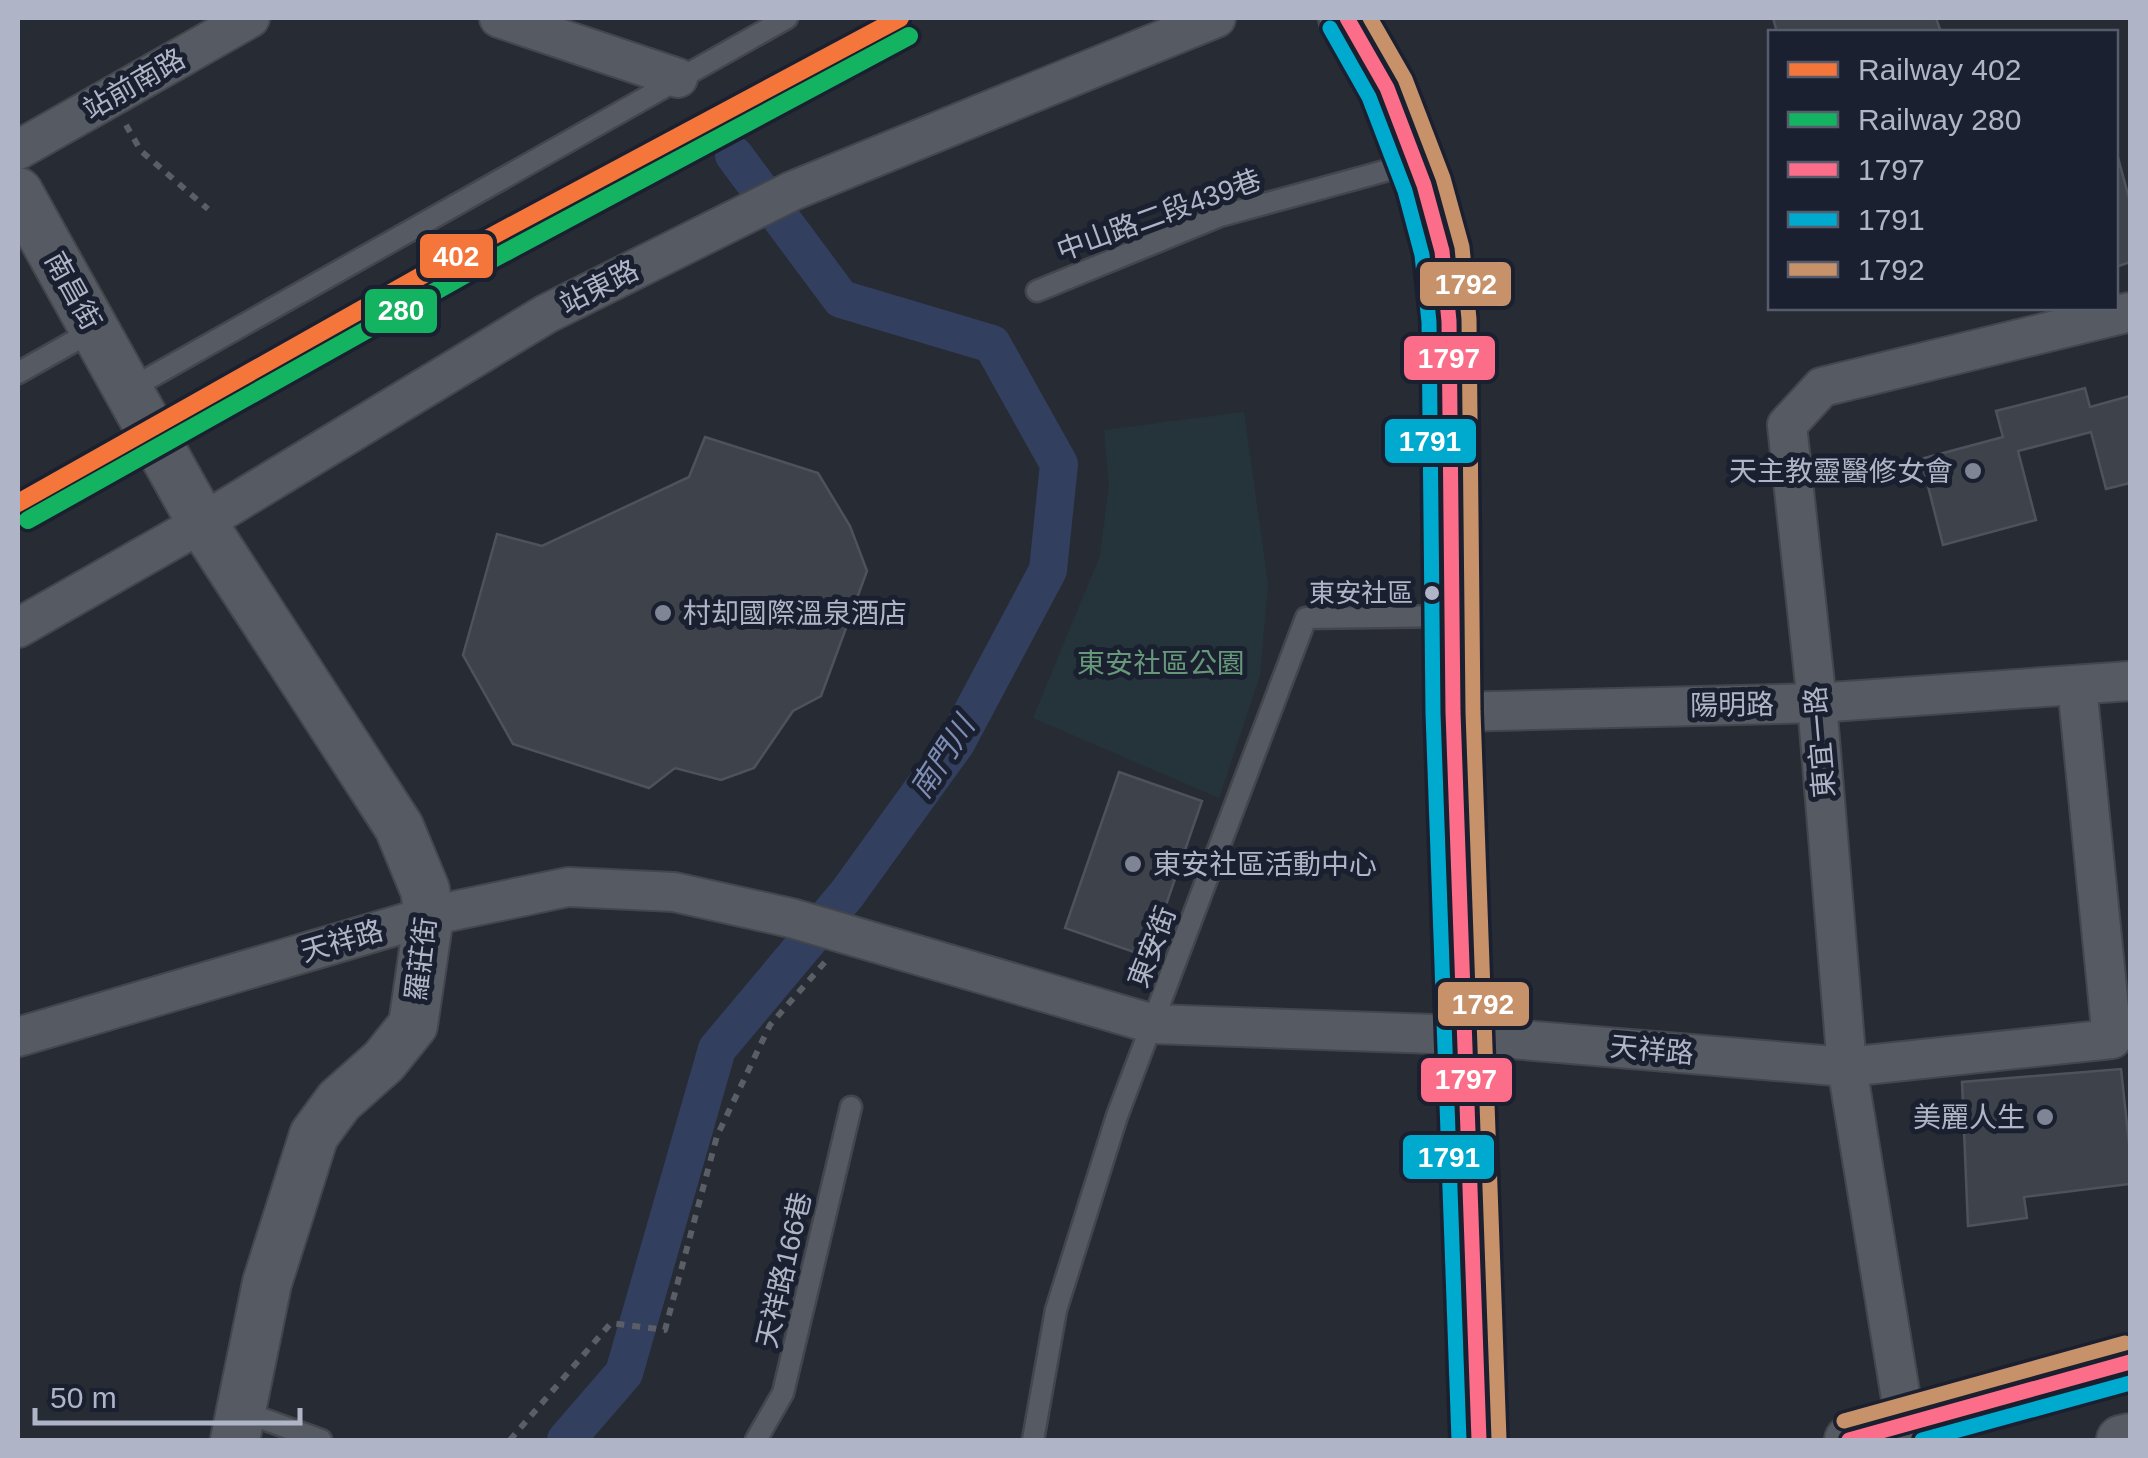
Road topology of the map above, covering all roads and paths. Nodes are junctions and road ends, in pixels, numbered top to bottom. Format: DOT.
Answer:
graph roads {
  1 [pos="250,18"];
  2 [pos="499,18"];
  3 [pos="787,18"];
  4 [pos="1216,18"];
  5 [pos="1347,18"];
  6 [pos="678,78"];
  7 [pos="110,98"];
  8 [pos="18,150"];
  9 [pos="1416,162"];
  10 [pos="18,192"];
  11 [pos="208,210"];
  12 [pos="1037,291"];
  13 [pos="2130,312"];
  14 [pos="94,330"];
  15 [pos="18,373"];
  16 [pos="128,390"];
  17 [pos="202,523"];
  18 [pos="1451,616"];
  19 [pos="18,628"];
  20 [pos="2130,681"];
  21 [pos="2076,684"];
  22 [pos="1817,703"];
  23 [pos="1453,712"];
  24 [pos="430,916"];
  25 [pos="848,934"];
  26 [pos="1153,1024"];
  27 [pos="1463,1035"];
  28 [pos="18,1037"];
  29 [pos="1847,1067"];
  30 [pos="851,1107"];
  31 [pos="2130,1362"];
  32 [pos="1905,1424"];
  33 [pos="238,1426"];
  34 [pos="2130,1438"];
  35 [pos="321,1440"];
  36 [pos="510,1440"];
  37 [pos="756,1440"];
  38 [pos="1033,1440"];
  39 [pos="1478,1440"];
  40 [pos="1849,1440"];
  41 [pos="2121,1440"];
  1 -- 7 [label="street, 站前南路"];
  2 -- 6 [label="street"];
  3 -- 6 [label="lane"];
  4 -- 17 [label="street, 站東路"];
  5 -- 9 [label="main road"];
  6 -- 16 [label="lane"];
  7 -- 8 [label="street, 站前南路"];
  7 -- 11 [label="path"];
  9 -- 12 [label="lane, 中山路二段439巷"];
  9 -- 18 [label="main road"];
  10 -- 14 [label="street, 南昌街"];
  13 -- 22 [label="street, 東宜一路"];
  14 -- 15 [label="lane"];
  14 -- 16 [label="street, 南昌街"];
  16 -- 17 [label="street, 羅莊街"];
  17 -- 19 [label="street, 站東路"];
  17 -- 24 [label="street, 羅莊街"];
  18 -- 23 [label="main road"];
  18 -- 26 [label="lane, 東安街"];
  20 -- 21 [label="street, 陽明路"];
  21 -- 22 [label="street, 陽明路"];
  21 -- 29 [label="street, 天祥路"];
  22 -- 23 [label="street, 陽明路"];
  22 -- 29 [label="street, 東宜一路"];
  23 -- 27 [label="main road"];
  24 -- 25 [label="street, 天祥路"];
  24 -- 28 [label="street, 天祥路"];
  24 -- 33 [label="street, 羅莊街"];
  25 -- 26 [label="street, 天祥路"];
  25 -- 36 [label="path"];
  26 -- 27 [label="street, 天祥路"];
  26 -- 38 [label="lane, 東安街"];
  27 -- 29 [label="street, 天祥路"];
  27 -- 39 [label="main road"];
  29 -- 32 [label="street, 東宜一路"];
  30 -- 37 [label="lane, 天祥路166巷"];
  31 -- 32 [label="street"];
  32 -- 40 [label="street"];
  33 -- 35 [label="lane"];
  34 -- 41 [label="street"];
}
